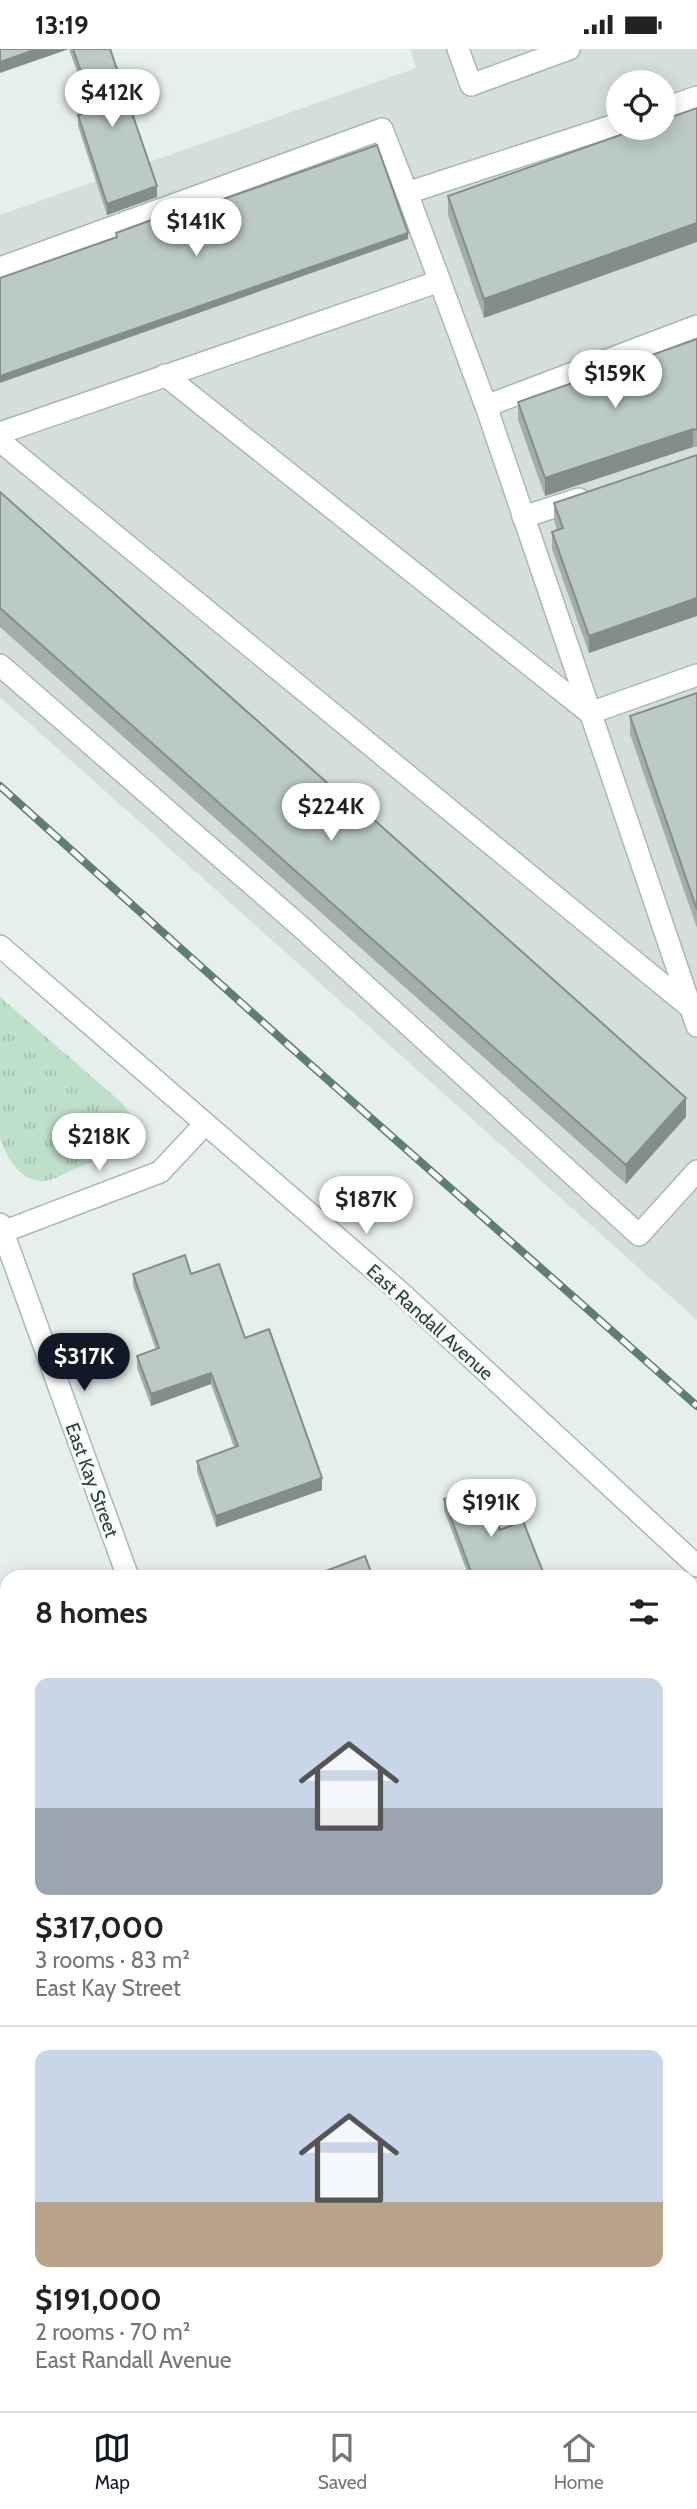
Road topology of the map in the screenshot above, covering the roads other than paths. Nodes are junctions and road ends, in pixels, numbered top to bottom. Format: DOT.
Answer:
graph roads {
  1 [pos="458,49"];
  2 [pos="569,49"];
  3 [pos="697,97"];
  4 [pos="676,104"];
  5 [pos="606,128"];
  6 [pos="407,193"];
  7 [pos="0,268"];
  8 [pos="440,281"];
  9 [pos="697,327"];
  10 [pos="165,375"];
  11 [pos="486,406"];
  12 [pos="0,433"];
  13 [pos="0,441"];
  14 [pos="598,492"];
  15 [pos="523,517"];
  16 [pos="0,665"];
  17 [pos="697,675"];
  18 [pos="590,713"];
  19 [pos="0,946"];
  20 [pos="694,1017"];
  21 [pos="205,1124"];
  22 [pos="697,1171"];
  23 [pos="1,1230"];
  24 [pos="697,1566"];
  25 [pos="125,1570"];
  1 -- 2 [label="street"];
  3 -- 4 [label="street"];
  5 -- 6 [label="street"];
  6 -- 7 [label="street"];
  6 -- 8 [label="street"];
  8 -- 10 [label="street"];
  8 -- 11 [label="street"];
  9 -- 11 [label="street"];
  10 -- 12 [label="street"];
  10 -- 18 [label="street"];
  11 -- 15 [label="street"];
  13 -- 20 [label="street"];
  14 -- 15 [label="street"];
  15 -- 18 [label="street"];
  16 -- 22 [label="street"];
  17 -- 18 [label="street"];
  18 -- 20 [label="street"];
  19 -- 21 [label="street, East Randall Avenue"];
  21 -- 23 [label="street"];
  21 -- 24 [label="street, East Randall Avenue"];
  23 -- 25 [label="street, East Kay Street"];
}
